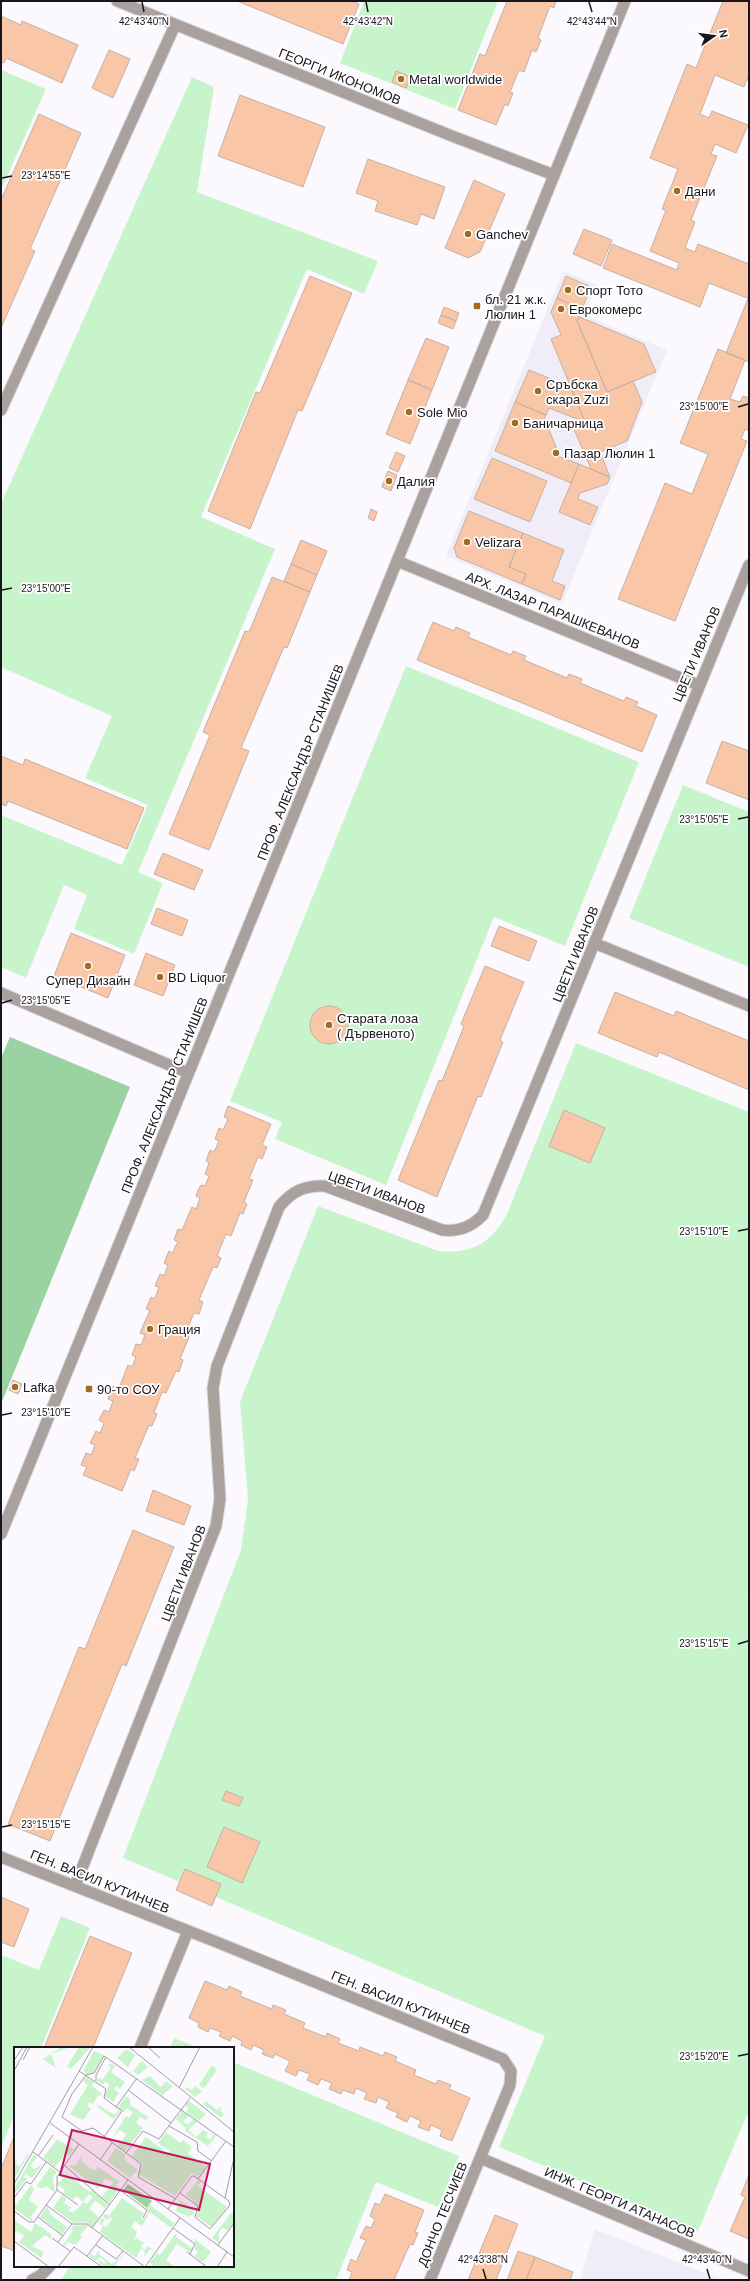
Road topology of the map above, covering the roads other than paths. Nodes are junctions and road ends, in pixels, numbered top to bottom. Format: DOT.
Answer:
graph roads {
  1 [pos="117,1"];
  2 [pos="625,1"];
  3 [pos="175,24"];
  4 [pos="554,175"];
  5 [pos="1,410"];
  6 [pos="397,561"];
  7 [pos="749,565"];
  8 [pos="698,685"];
  9 [pos="594,943"];
  10 [pos="1,993"];
  11 [pos="749,1006"];
  12 [pos="188,1073"];
  13 [pos="1,1534"];
  14 [pos="1,1857"];
  15 [pos="75,1886"];
  16 [pos="188,1931"];
  17 [pos="140,2047"];
  18 [pos="480,2158"];
  19 [pos="49,2267"];
  20 [pos="749,2271"];
  21 [pos="32,2280"];
  22 [pos="430,2280"];
  1 -- 3 [label="street, ГЕОРГИ ИКОНОМОВ"];
  2 -- 4 [label="street, ПРОФ. АЛЕКСАНДЪР СТАНИШЕВ"];
  3 -- 4 [label="street, ГЕОРГИ ИКОНОМОВ"];
  3 -- 5 [label="street"];
  4 -- 6 [label="street, ПРОФ. АЛЕКСАНДЪР СТАНИШЕВ"];
  6 -- 8 [label="street, АРХ. ЛАЗАР ПАРАШКЕВАНОВ"];
  6 -- 12 [label="street, ПРОФ. АЛЕКСАНДЪР СТАНИШЕВ"];
  7 -- 8 [label="street, ЦВЕТИ ИВАНОВ"];
  8 -- 9 [label="street, ЦВЕТИ ИВАНОВ"];
  9 -- 11 [label="street"];
  9 -- 15 [label="street, ЦВЕТИ ИВАНОВ"];
  10 -- 12 [label="street"];
  12 -- 13 [label="street, ПРОФ. АЛЕКСАНДЪР СТАНИШЕВ"];
  14 -- 15 [label="street, ГЕН. ВАСИЛ КУТИНЧЕВ"];
  15 -- 16 [label="street, ГЕН. ВАСИЛ КУТИНЧЕВ"];
  16 -- 17 [label="street"];
  16 -- 18 [label="street, ГЕН. ВАСИЛ КУТИНЧЕВ"];
  18 -- 20 [label="street, ИНЖ. ГЕОРГИ АТАНАСОВ"];
  18 -- 22 [label="street, ДОНЧО ТЕСЧИЕВ"];
  19 -- 21 [label="street"];
}
